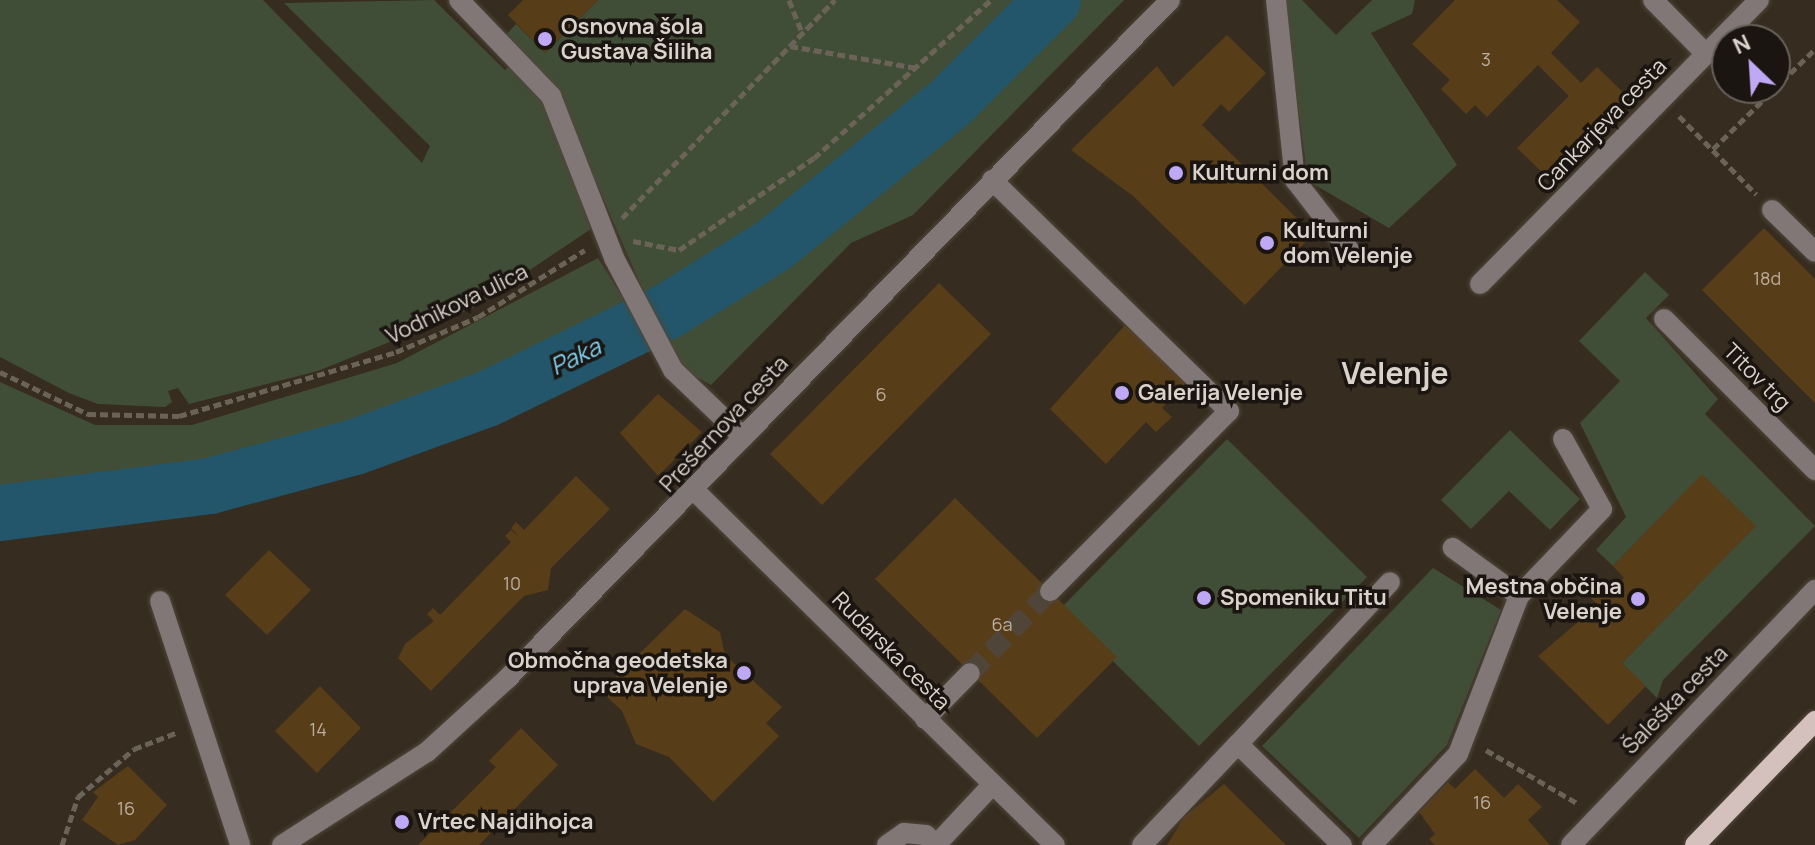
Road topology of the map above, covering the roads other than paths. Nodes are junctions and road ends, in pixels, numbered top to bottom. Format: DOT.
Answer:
graph roads {
  1 [pos="459,0"];
  2 [pos="1170,0"];
  3 [pos="1276,0"];
  4 [pos="1653,0"];
  5 [pos="1759,0"];
  6 [pos="1705,53"];
  7 [pos="992,180"];
  8 [pos="1772,210"];
  9 [pos="1350,251"];
  10 [pos="1815,252"];
  11 [pos="1480,284"];
  12 [pos="1664,319"];
  13 [pos="743,437"];
  14 [pos="1563,439"];
  15 [pos="1815,470"];
  16 [pos="694,490"];
  17 [pos="1453,548"];
  18 [pos="1390,582"];
  19 [pos="1815,590"];
  20 [pos="1050,591"];
  21 [pos="1519,596"];
  22 [pos="160,601"];
  23 [pos="970,673"];
  24 [pos="925,719"];
  25 [pos="1815,721"];
  26 [pos="1238,744"];
  27 [pos="993,784"];
  28 [pos="240,845"];
  29 [pos="282,845"];
  30 [pos="887,845"];
  31 [pos="1055,845"];
  32 [pos="1142,845"];
  33 [pos="1342,845"];
  34 [pos="1372,845"];
  35 [pos="1571,845"];
  36 [pos="1695,845"];
  1 -- 13 [label="street"];
  2 -- 7 [label="street, Prešernova cesta"];
  3 -- 9 [label="street"];
  4 -- 6 [label="street"];
  5 -- 6 [label="street, Cankarjeva cesta"];
  6 -- 11 [label="street, Cankarjeva cesta"];
  7 -- 13 [label="street, Prešernova cesta"];
  7 -- 20 [label="street"];
  8 -- 10 [label="street"];
  12 -- 15 [label="street, Titov trg"];
  13 -- 16 [label="street, Prešernova cesta"];
  14 -- 21 [label="street"];
  16 -- 24 [label="street, Rudarska cesta"];
  16 -- 29 [label="street, Prešernova cesta"];
  17 -- 21 [label="street"];
  18 -- 26 [label="street"];
  19 -- 35 [label="street, Šaleška cesta"];
  21 -- 34 [label="street"];
  22 -- 28 [label="street"];
  23 -- 24 [label="street"];
  24 -- 27 [label="street, Rudarska cesta"];
  25 -- 36 [label="main road"];
  26 -- 32 [label="street"];
  26 -- 33 [label="street"];
  27 -- 30 [label="street"];
  27 -- 31 [label="street, Rudarska cesta"];
}
